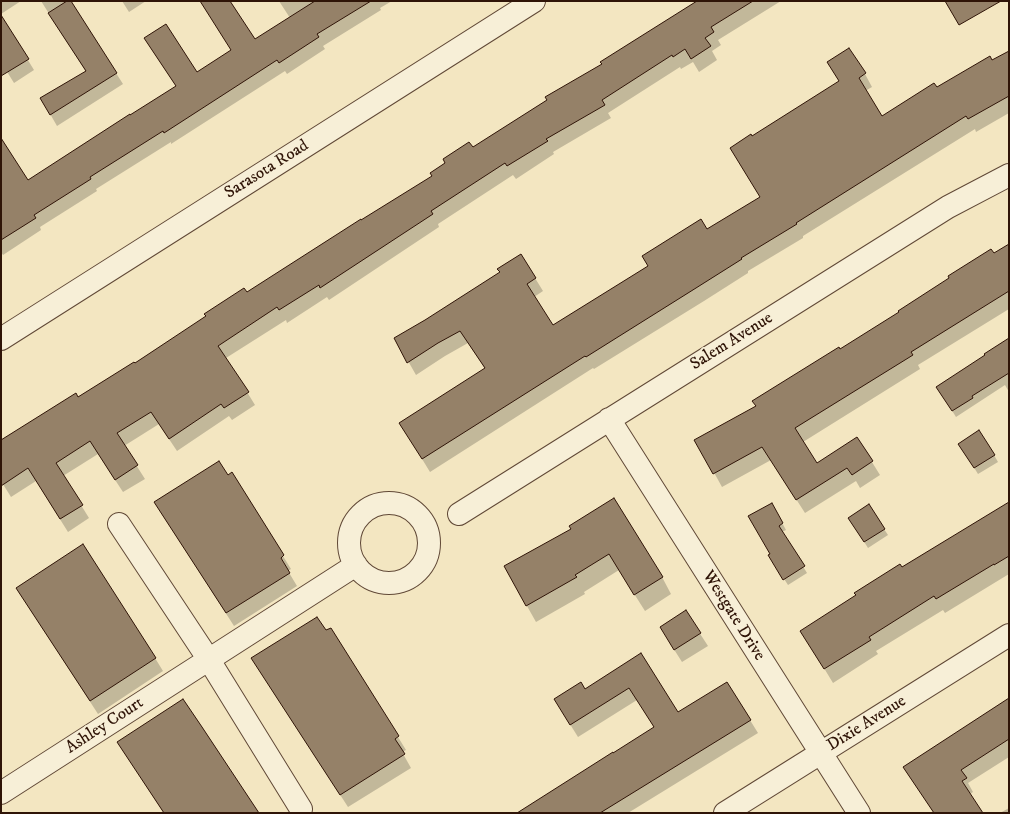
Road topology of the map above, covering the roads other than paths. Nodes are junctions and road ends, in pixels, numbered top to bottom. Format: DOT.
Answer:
graph roads {
  1 [pos="534,1"];
  2 [pos="1009,175"];
  3 [pos="1,338"];
  4 [pos="609,419"];
  5 [pos="458,514"];
  6 [pos="118,524"];
  7 [pos="356,565"];
  8 [pos="1009,635"];
  9 [pos="208,660"];
  10 [pos="821,754"];
  11 [pos="1,793"];
  12 [pos="301,809"];
  13 [pos="725,813"];
  14 [pos="858,813"];
  1 -- 3 [label="street, Sarasota Road"];
  2 -- 4 [label="street, Salem Avenue"];
  4 -- 5 [label="street, Salem Avenue"];
  4 -- 10 [label="street, Westgate Drive"];
  6 -- 9 [label="street"];
  7 -- 9 [label="street, Ashley Court"];
  8 -- 10 [label="street, Dixie Avenue"];
  9 -- 11 [label="street, Ashley Court"];
  9 -- 12 [label="street"];
  10 -- 13 [label="street, Dixie Avenue"];
  10 -- 14 [label="street, Westgate Drive"];
}
